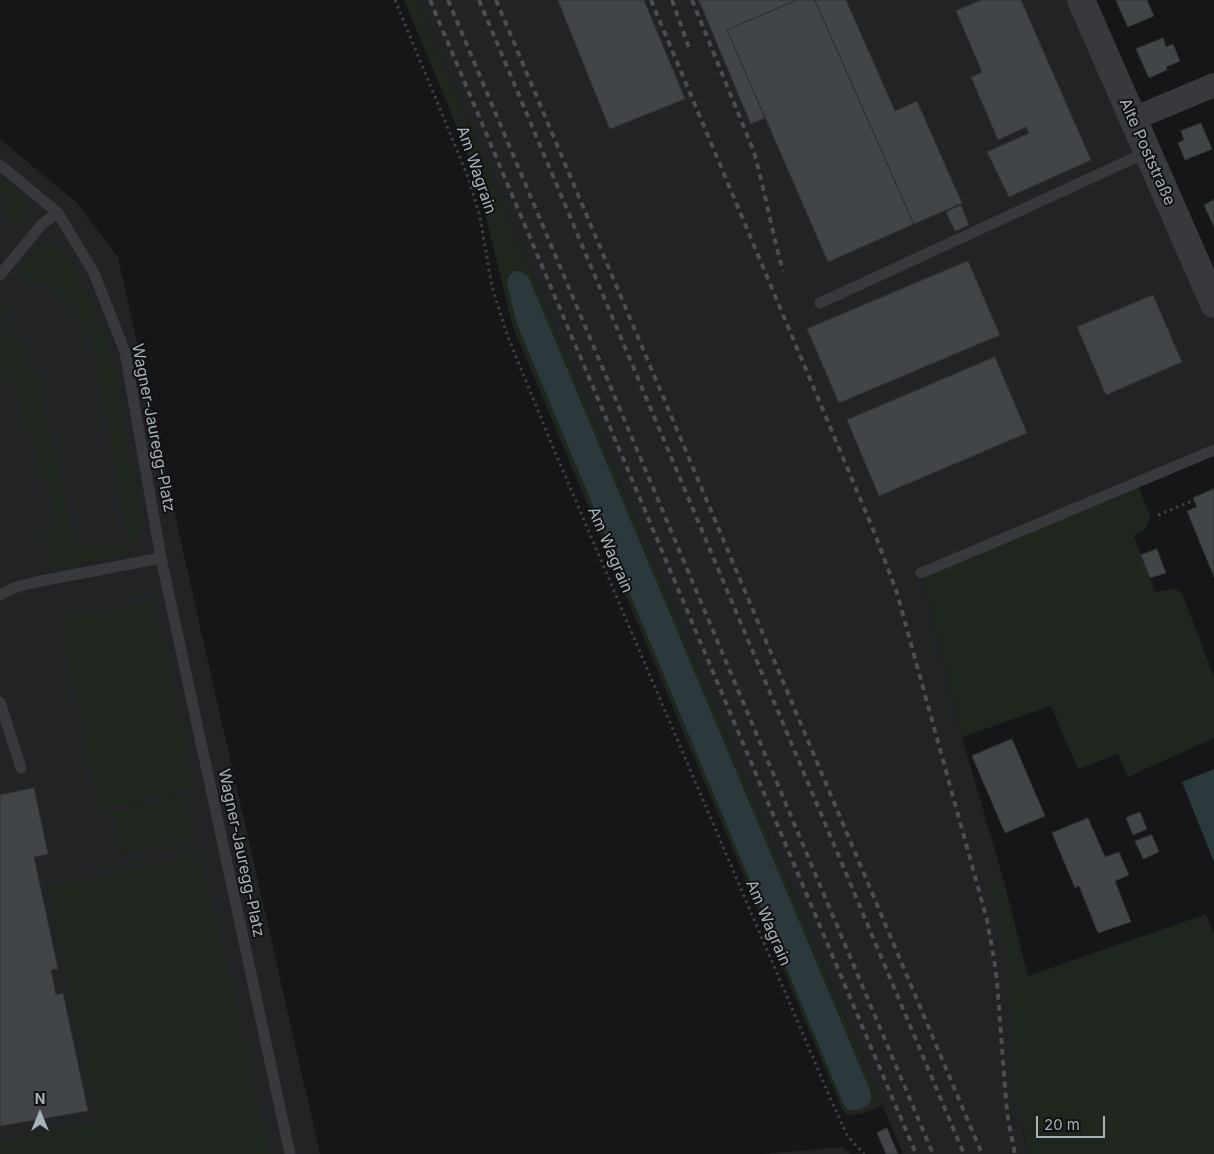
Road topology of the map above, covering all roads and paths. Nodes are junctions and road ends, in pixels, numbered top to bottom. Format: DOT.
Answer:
graph roads {
  1 [pos="395,0"];
  2 [pos="1081,0"];
  3 [pos="1214,85"];
  4 [pos="1133,119"];
  5 [pos="1147,152"];
  6 [pos="0,165"];
  7 [pos="58,212"];
  8 [pos="0,275"];
  9 [pos="820,303"];
  10 [pos="1214,304"];
  11 [pos="1214,450"];
  12 [pos="1192,501"];
  13 [pos="1158,515"];
  14 [pos="161,558"];
  15 [pos="921,573"];
  16 [pos="0,595"];
  17 [pos="0,702"];
  18 [pos="22,768"];
  19 [pos="290,1154"];
  20 [pos="864,1154"];
  1 -- 20 [label="path, Am Wagrain"];
  2 -- 4 [label="street, Alte Poststraße"];
  3 -- 4 [label="street"];
  4 -- 5 [label="street, Alte Poststraße"];
  5 -- 9 [label="lane"];
  5 -- 10 [label="street, Alte Poststraße"];
  6 -- 7 [label="lane, Wagner-Jauregg-Platz"];
  7 -- 8 [label="lane"];
  7 -- 14 [label="lane, Wagner-Jauregg-Platz"];
  11 -- 15 [label="lane"];
  12 -- 13 [label="path"];
  14 -- 16 [label="lane"];
  14 -- 19 [label="lane, Wagner-Jauregg-Platz"];
  17 -- 18 [label="lane"];
}
